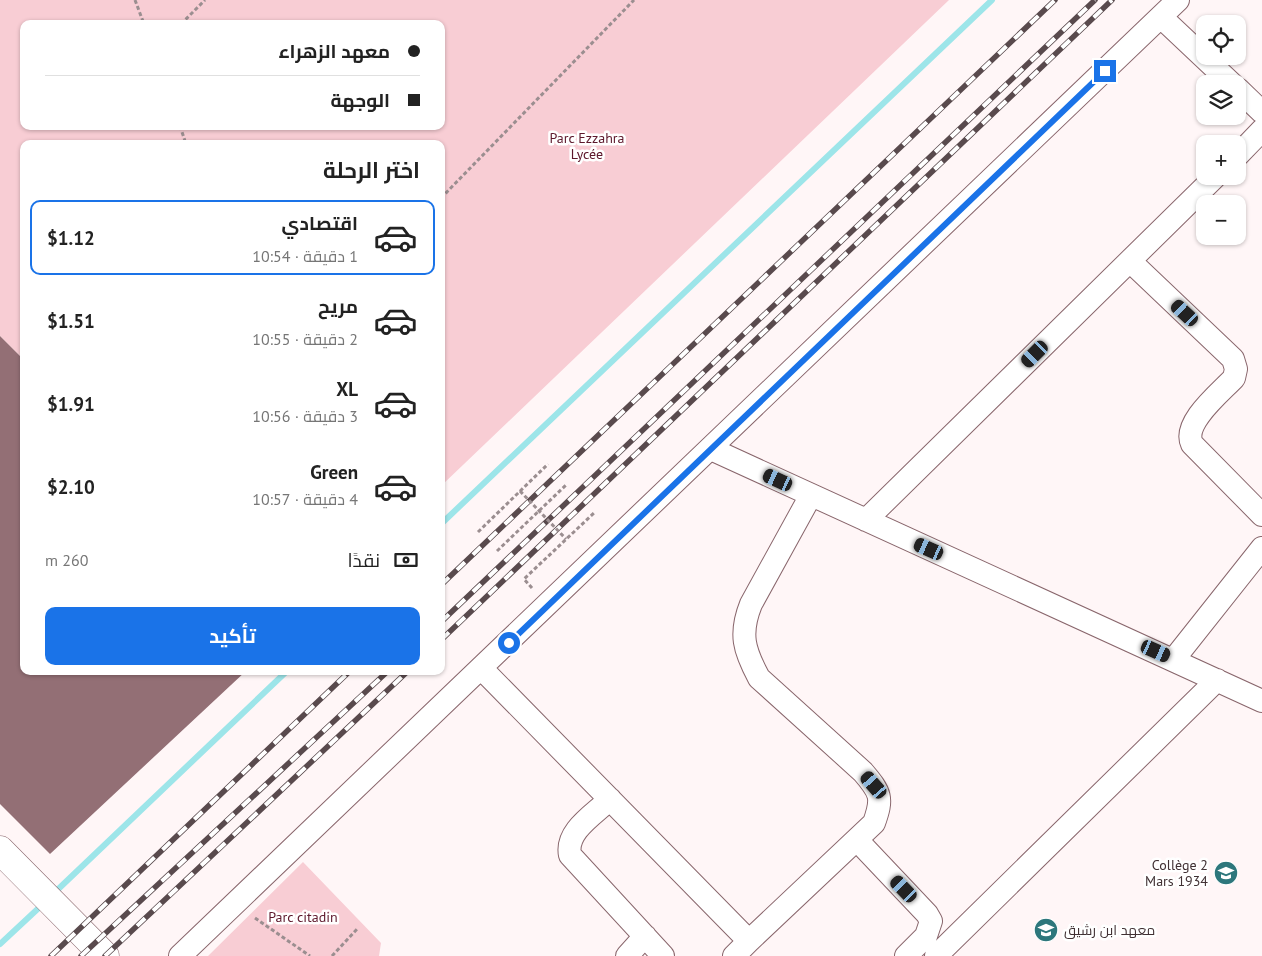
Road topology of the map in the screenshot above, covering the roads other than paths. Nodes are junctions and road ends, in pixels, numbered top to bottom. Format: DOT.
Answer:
graph roads {
  1 [pos="1178,0"];
  2 [pos="1161,16"];
  3 [pos="1223,75"];
  4 [pos="1246,97"];
  5 [pos="1262,112"];
  6 [pos="1262,130"];
  7 [pos="1246,147"];
  8 [pos="1207,185"];
  9 [pos="1130,261"];
  10 [pos="711,449"];
  11 [pos="811,495"];
  12 [pos="1262,515"];
  13 [pos="866,520"];
  14 [pos="1262,548"];
  15 [pos="1174,659"];
  16 [pos="482,669"];
  17 [pos="1217,680"];
  18 [pos="1262,701"];
  19 [pos="610,799"];
  20 [pos="857,840"];
  21 [pos="3,858"];
  22 [pos="645,936"];
  23 [pos="742,949"];
  24 [pos="105,956"];
  25 [pos="180,956"];
  26 [pos="627,956"];
  27 [pos="663,956"];
  28 [pos="906,956"];
  29 [pos="936,956"];
  1 -- 2 [label="street"];
  2 -- 3 [label="street"];
  2 -- 10 [label="street"];
  4 -- 5 [label="street"];
  6 -- 7 [label="street"];
  8 -- 9 [label="street"];
  9 -- 12 [label="street"];
  9 -- 13 [label="street"];
  10 -- 11 [label="street"];
  10 -- 16 [label="street"];
  11 -- 13 [label="street"];
  11 -- 20 [label="street"];
  13 -- 15 [label="street"];
  14 -- 15 [label="street"];
  15 -- 17 [label="street"];
  16 -- 19 [label="street"];
  16 -- 25 [label="street"];
  17 -- 18 [label="street"];
  17 -- 29 [label="street"];
  19 -- 22 [label="street"];
  19 -- 23 [label="street"];
  20 -- 23 [label="street"];
  20 -- 28 [label="street"];
  21 -- 24 [label="street"];
  22 -- 26 [label="street"];
  22 -- 27 [label="street"];
}
